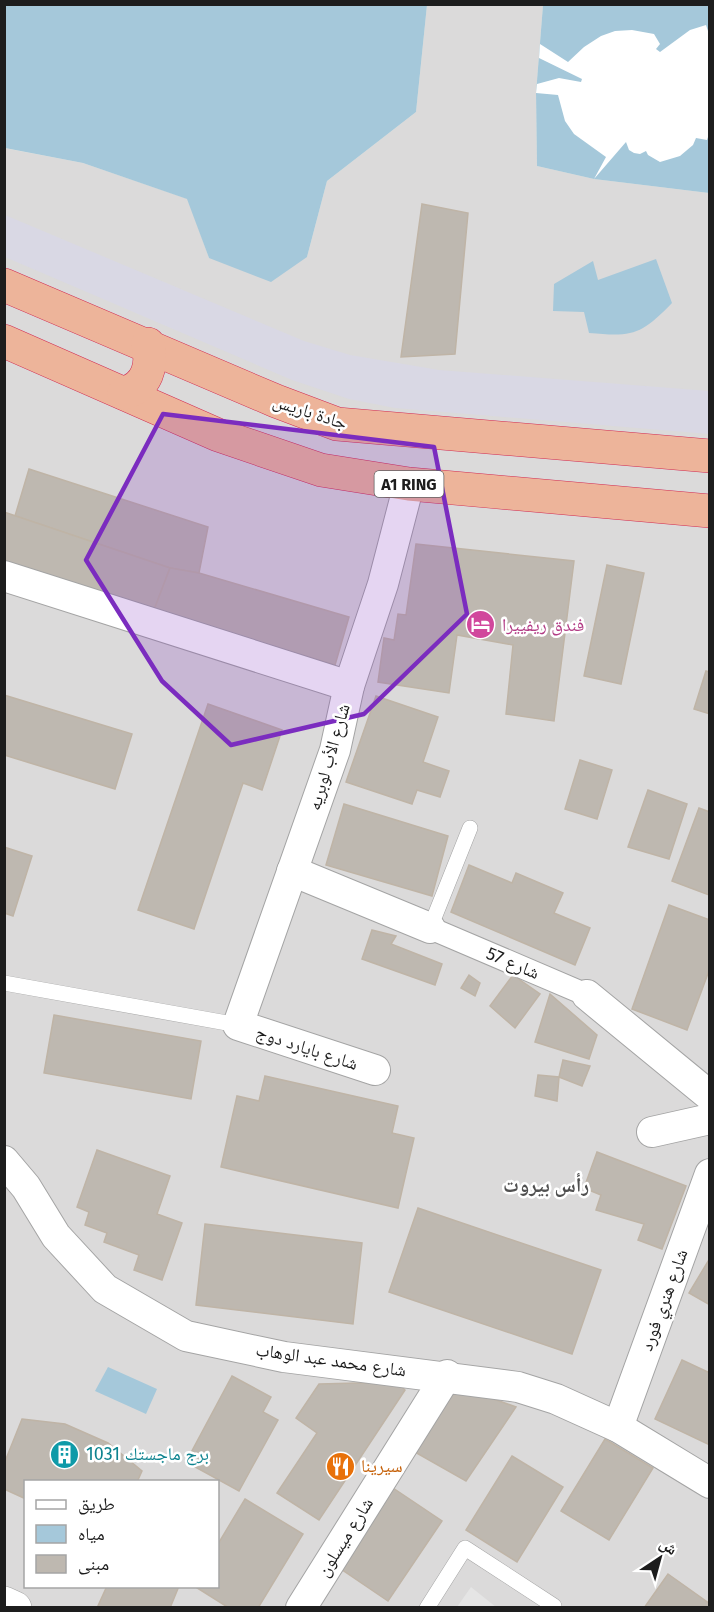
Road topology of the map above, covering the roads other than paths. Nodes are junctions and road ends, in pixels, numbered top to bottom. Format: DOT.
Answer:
graph roads {
  1 [pos="4,285"];
  2 [pos="4,341"];
  3 [pos="148,344"];
  4 [pos="199,367"];
  5 [pos="124,393"];
  6 [pos="173,415"];
  7 [pos="710,456"];
  8 [pos="409,484"];
  9 [pos="710,511"];
  10 [pos="4,576"];
  11 [pos="349,686"];
  12 [pos="470,828"];
  13 [pos="292,871"];
  14 [pos="430,928"];
  15 [pos="4,983"];
  16 [pos="587,995"];
  17 [pos="238,1025"];
  18 [pos="375,1070"];
  19 [pos="710,1096"];
  20 [pos="710,1119"];
  21 [pos="652,1132"];
  22 [pos="4,1161"];
  23 [pos="710,1174"];
  24 [pos="447,1375"];
  25 [pos="618,1427"];
  26 [pos="710,1483"];
  27 [pos="4,1603"];
  28 [pos="554,1606"];
  29 [pos="15,1608"];
  30 [pos="301,1608"];
  31 [pos="427,1608"];
  1 -- 3 [label="highway, جادة باريس"];
  2 -- 5 [label="highway, A1 RING"];
  3 -- 4 [label="highway, جادة باريس"];
  3 -- 5 [label="highway"];
  4 -- 6 [label="highway"];
  4 -- 7 [label="highway, جادة باريس"];
  5 -- 6 [label="highway, A1 RING"];
  6 -- 8 [label="highway, A1 RING"];
  8 -- 9 [label="highway, A1 RING"];
  8 -- 11 [label="street, شارع الأب لوبريه"];
  10 -- 11 [label="street"];
  11 -- 13 [label="street, شارع الأب لوبريه"];
  12 -- 14 [label="lane"];
  13 -- 14 [label="street, شارع 57"];
  13 -- 17 [label="street, شارع الأب لوبريه"];
  14 -- 16 [label="street, شارع 57"];
  15 -- 17 [label="lane"];
  16 -- 19 [label="street, شارع 57"];
  17 -- 18 [label="street, شارع بايارد دوج"];
  20 -- 21 [label="street"];
  22 -- 24 [label="street, شارع محمد عبد الوهاب"];
  23 -- 25 [label="street, شارع هنري فورد"];
  24 -- 25 [label="street, شارع محمد عبد الوهاب"];
  24 -- 30 [label="street, شارع ميسلون"];
  25 -- 26 [label="street, شارع محمد عبد الوهاب"];
  27 -- 29 [label="street"];
  28 -- 31 [label="lane"];
}
